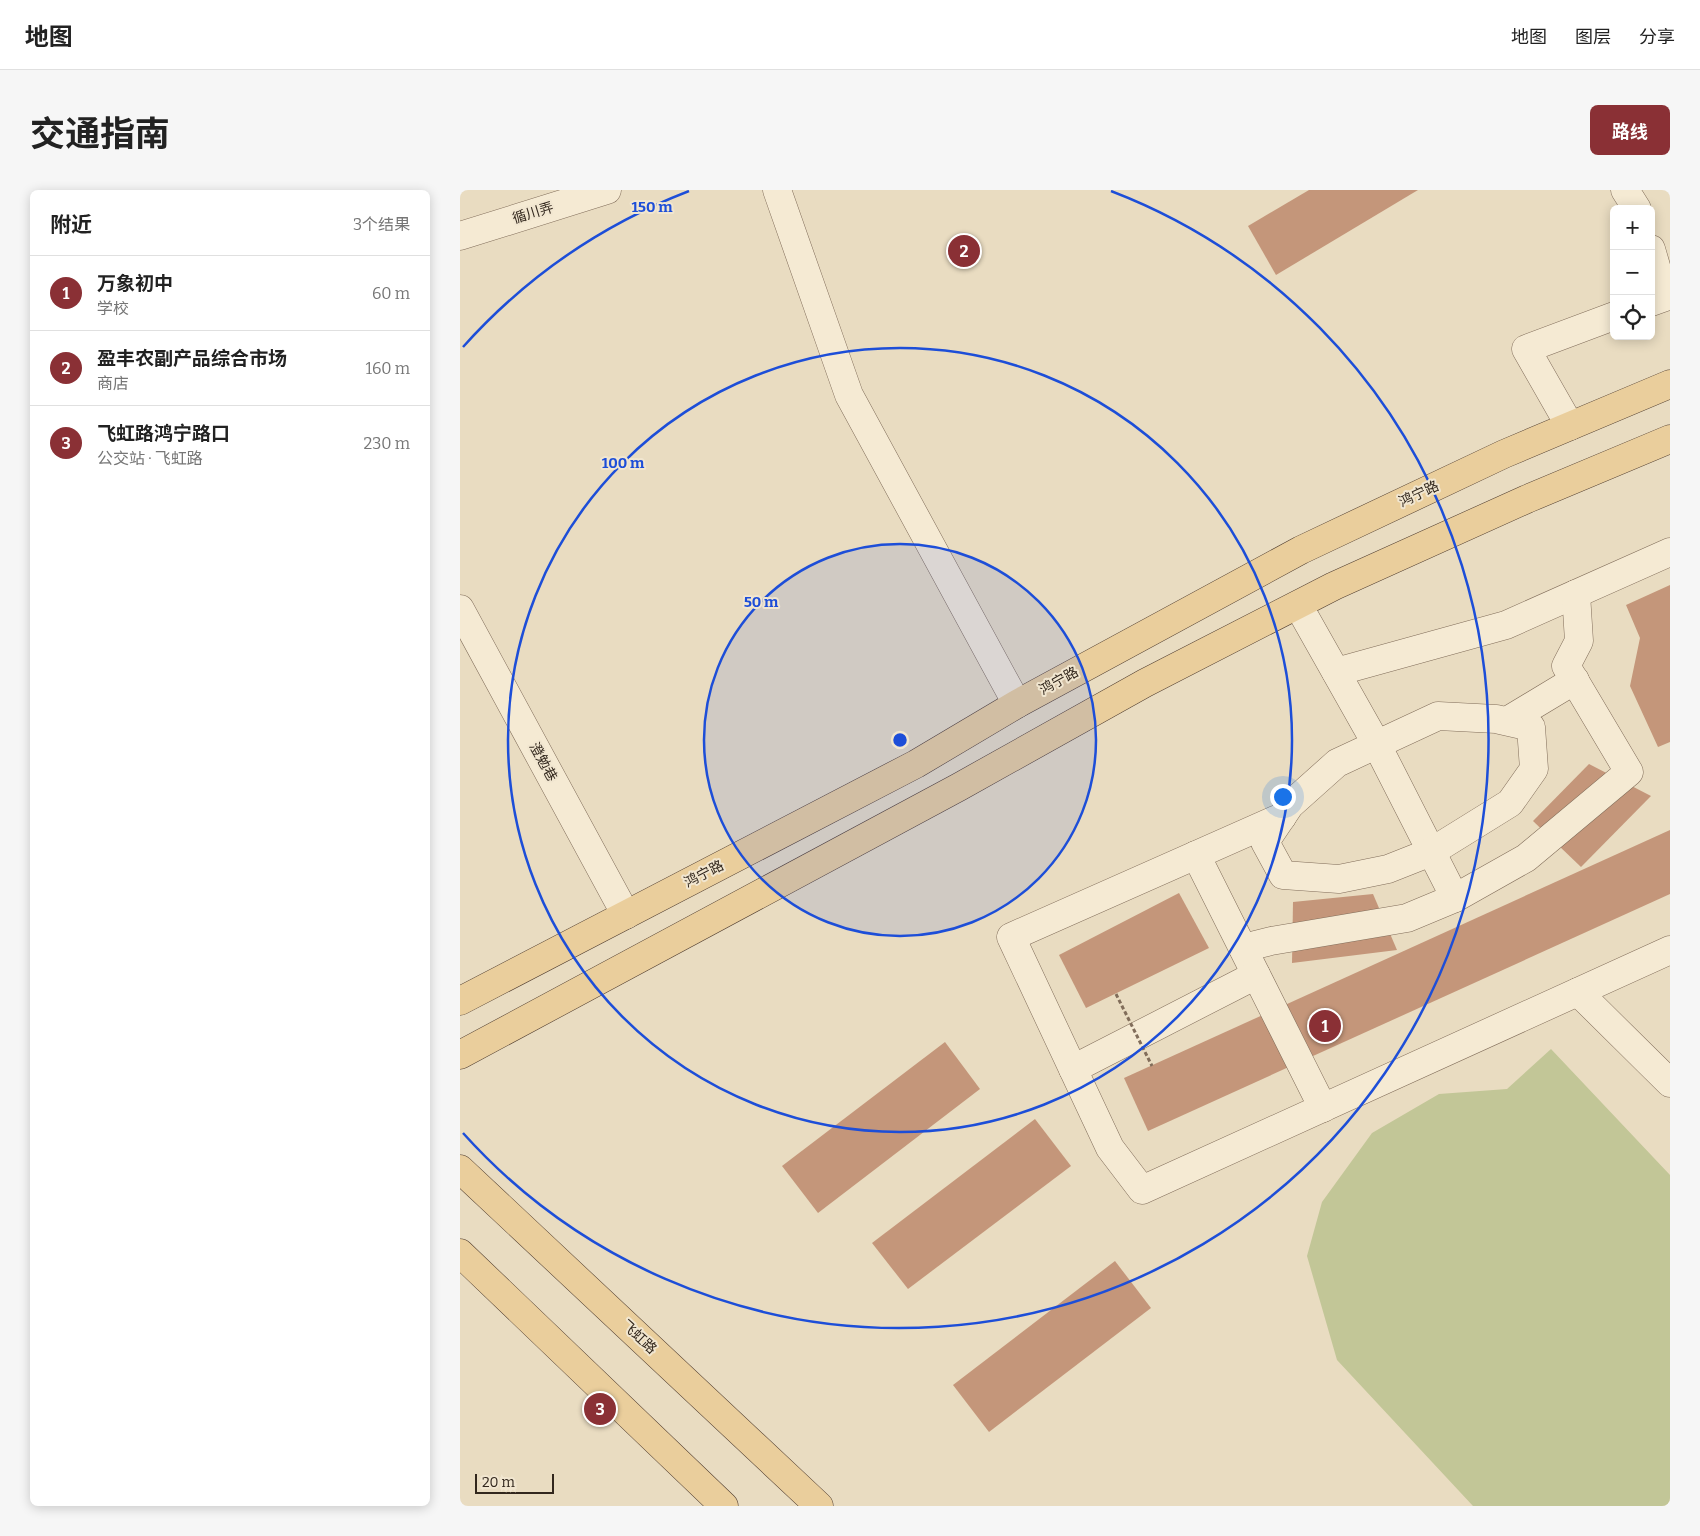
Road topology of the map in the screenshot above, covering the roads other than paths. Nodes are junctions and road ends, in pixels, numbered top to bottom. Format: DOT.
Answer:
graph roads {
  1 [pos="607,190"];
  2 [pos="777,190"];
  3 [pos="1625,190"];
  4 [pos="1634,205"];
  5 [pos="460,236"];
  6 [pos="1651,250"];
  7 [pos="1655,301"];
  8 [pos="1610,318"];
  9 [pos="1670,384"];
  10 [pos="1570,426"];
  11 [pos="1670,438"];
  12 [pos="1670,552"];
  13 [pos="1576,594"];
  14 [pos="1298,605"];
  15 [pos="460,609"];
  16 [pos="1336,672"];
  17 [pos="1574,680"];
  18 [pos="1017,704"];
  19 [pos="1507,721"];
  20 [pos="1377,745"];
  21 [pos="1282,817"];
  22 [pos="1431,852"];
  23 [pos="1196,855"];
  24 [pos="1455,898"];
  25 [pos="626,915"];
  26 [pos="1243,948"];
  27 [pos="1670,950"];
  28 [pos="1256,975"];
  29 [pos="1578,992"];
  30 [pos="460,1001"];
  31 [pos="460,1055"];
  32 [pos="1073,1069"];
  33 [pos="1670,1083"];
  34 [pos="1323,1108"];
  35 [pos="460,1169"];
  36 [pos="460,1253"];
  37 [pos="724,1506"];
  38 [pos="818,1506"];
  1 -- 5 [label="street, 循川弄"];
  2 -- 18 [label="street"];
  3 -- 4 [label="street"];
  6 -- 7 [label="street"];
  8 -- 10 [label="street"];
  9 -- 10 [label="main road, 鸿宁路"];
  10 -- 18 [label="main road, 鸿宁路"];
  11 -- 14 [label="main road"];
  12 -- 13 [label="street"];
  13 -- 16 [label="street"];
  13 -- 17 [label="street"];
  14 -- 16 [label="street"];
  14 -- 31 [label="main road"];
  15 -- 25 [label="street, 澄勉巷"];
  16 -- 20 [label="street"];
  17 -- 19 [label="street"];
  17 -- 24 [label="street"];
  18 -- 25 [label="main road, 鸿宁路"];
  19 -- 20 [label="street"];
  19 -- 22 [label="street"];
  20 -- 21 [label="street"];
  20 -- 22 [label="street"];
  21 -- 22 [label="street"];
  21 -- 23 [label="street"];
  22 -- 24 [label="street"];
  23 -- 26 [label="street"];
  23 -- 32 [label="street"];
  24 -- 26 [label="street"];
  25 -- 30 [label="main road, 鸿宁路"];
  26 -- 28 [label="street"];
  27 -- 29 [label="street"];
  28 -- 32 [label="street"];
  28 -- 34 [label="street"];
  29 -- 33 [label="street"];
  29 -- 34 [label="street"];
  32 -- 34 [label="street"];
  35 -- 38 [label="main road, 飞虹路"];
  36 -- 37 [label="main road"];
}
